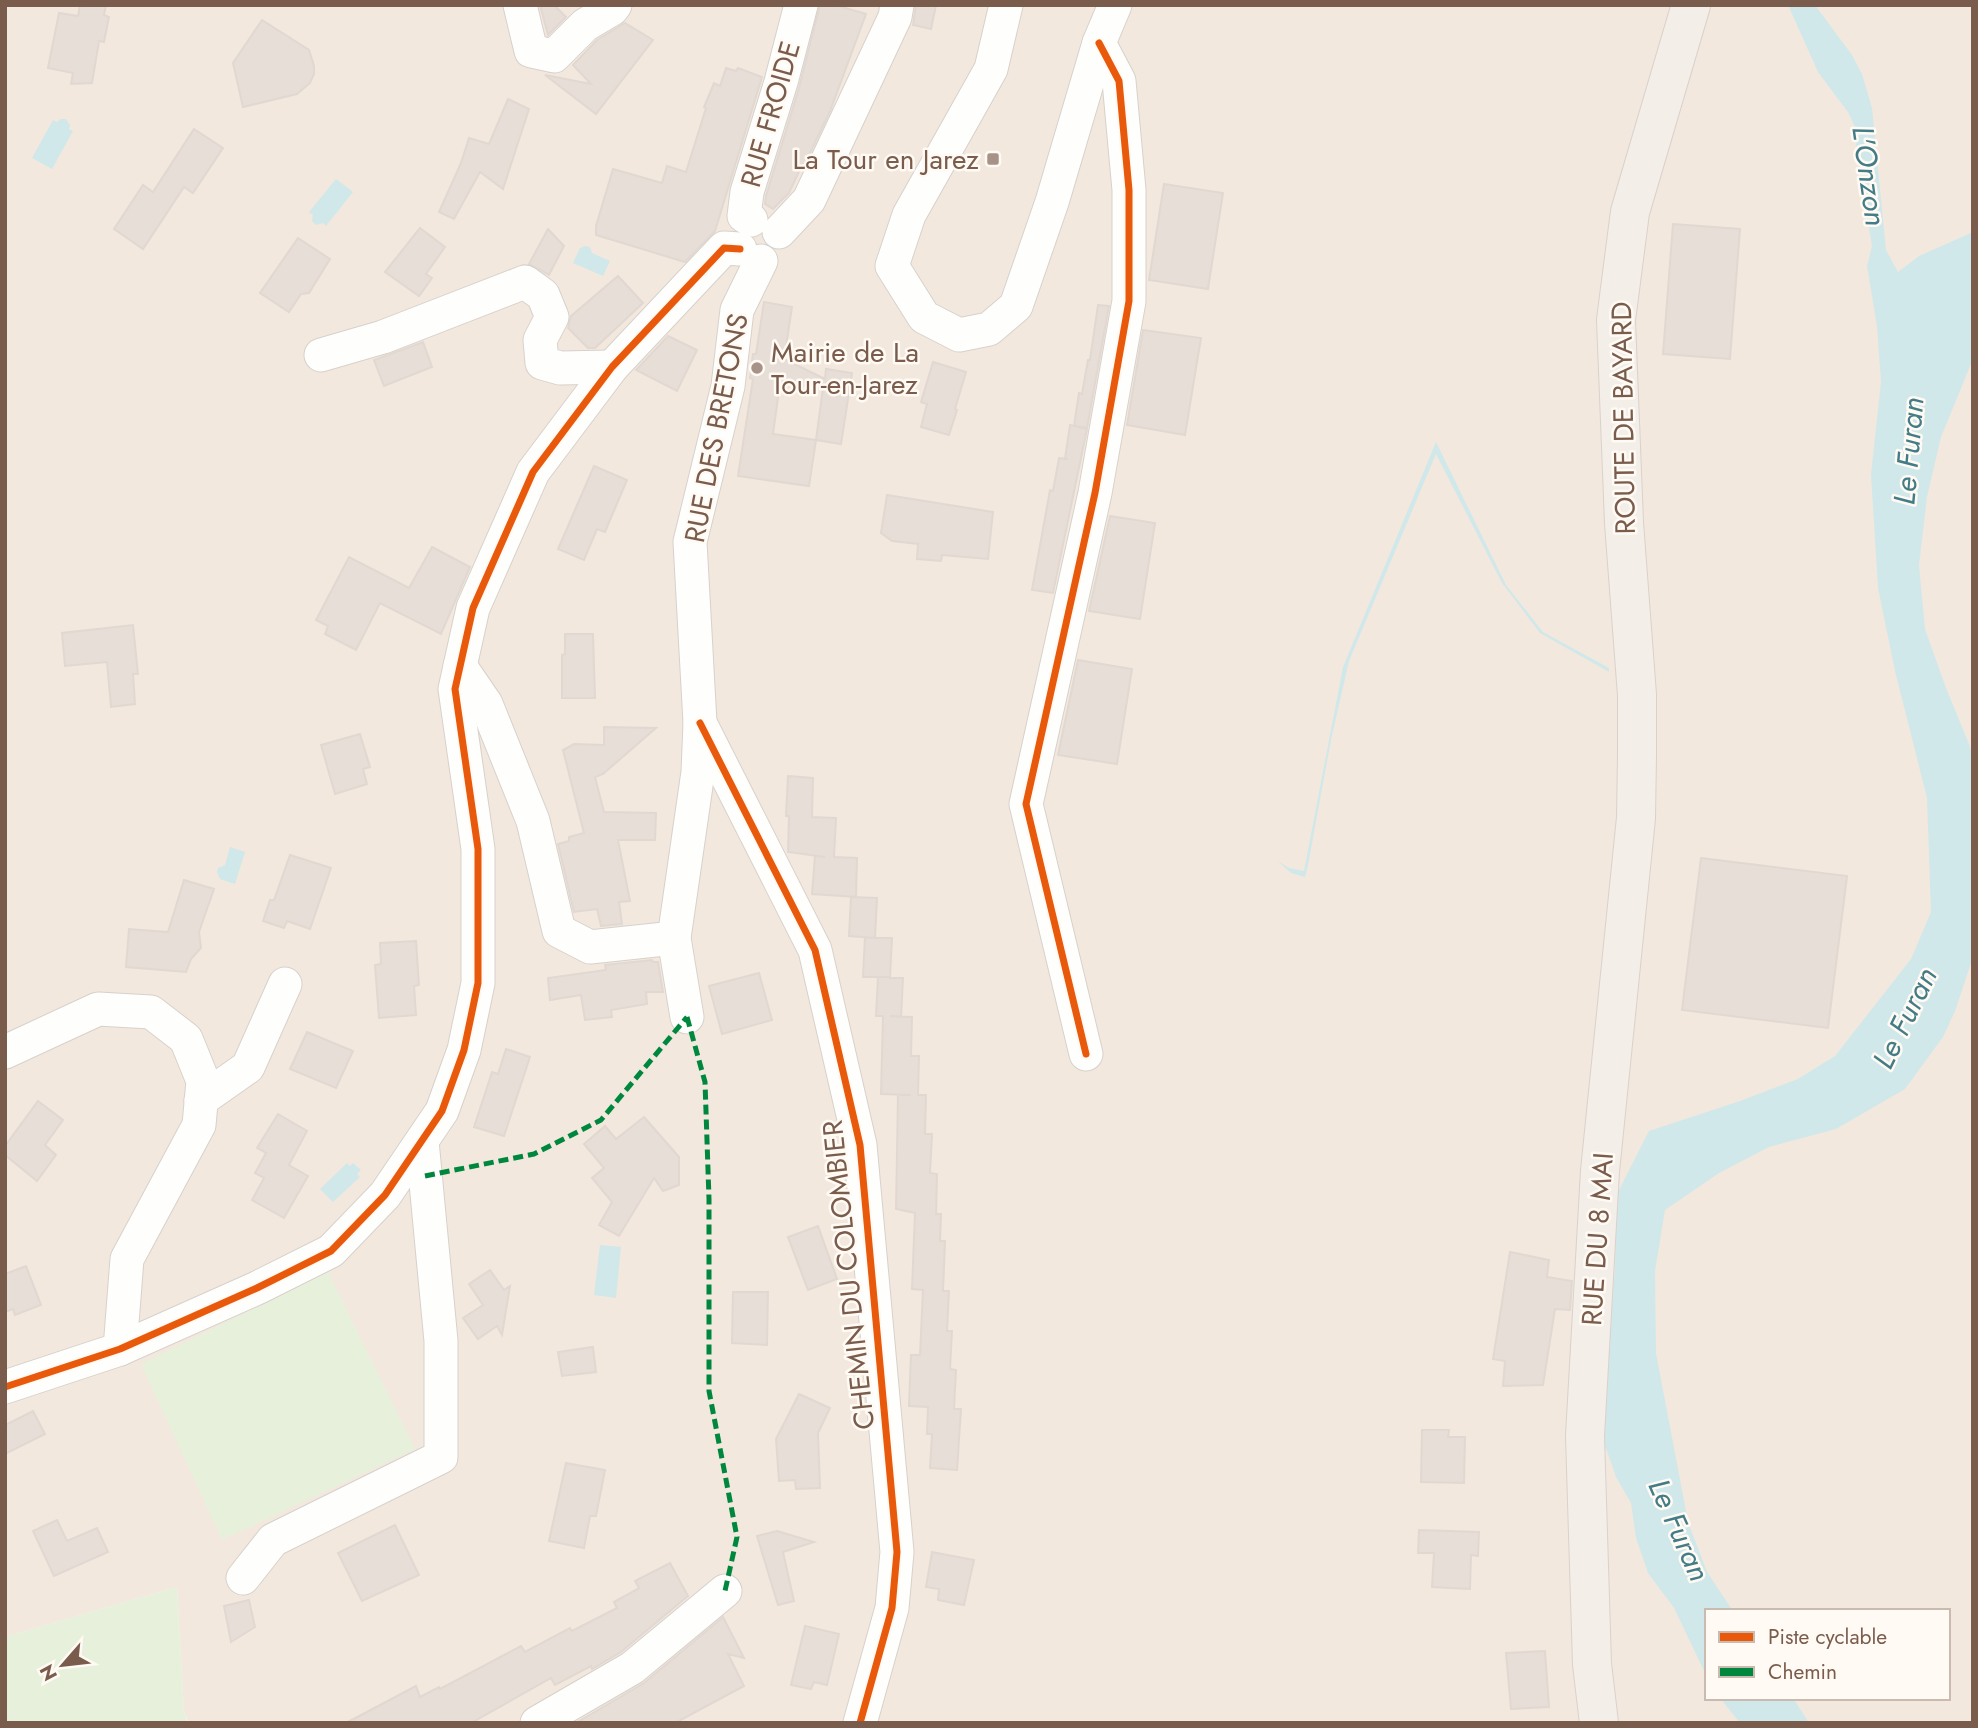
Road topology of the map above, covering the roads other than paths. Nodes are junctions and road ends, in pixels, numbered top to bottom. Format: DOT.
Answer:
graph roads {
  1 [pos="520,5"];
  2 [pos="615,5"];
  3 [pos="801,5"];
  4 [pos="897,5"];
  5 [pos="1006,5"];
  6 [pos="1115,5"];
  7 [pos="1691,5"];
  8 [pos="1099,43"];
  9 [pos="758,241"];
  10 [pos="321,355"];
  11 [pos="611,367"];
  12 [pos="460,666"];
  13 [pos="700,723"];
  14 [pos="1637,755"];
  15 [pos="674,938"];
  16 [pos="285,984"];
  17 [pos="687,1017"];
  18 [pos="5,1052"];
  19 [pos="1086,1054"];
  20 [pos="201,1100"];
  21 [pos="422,1140"];
  22 [pos="120,1349"];
  23 [pos="5,1387"];
  24 [pos="243,1578"];
  25 [pos="725,1591"];
  26 [pos="537,1723"];
  27 [pos="860,1723"];
  28 [pos="1599,1723"];
  1 -- 2 [label="street"];
  3 -- 9 [label="street, RUE FROIDE"];
  4 -- 9 [label="street"];
  5 -- 8 [label="street"];
  6 -- 8 [label="street"];
  7 -- 14 [label="main road, ROUTE DE BAYARD"];
  8 -- 19 [label="street"];
  9 -- 11 [label="street"];
  9 -- 13 [label="street, RUE DES BRETONS"];
  10 -- 11 [label="street"];
  11 -- 12 [label="street"];
  12 -- 15 [label="street"];
  12 -- 21 [label="street"];
  13 -- 15 [label="street, RUE DES BRETONS"];
  13 -- 27 [label="street, CHEMIN DU COLOMBIER"];
  14 -- 28 [label="main road, RUE DU 8 MAI"];
  15 -- 17 [label="street, RUE DES BRETONS"];
  16 -- 20 [label="street"];
  18 -- 20 [label="street"];
  20 -- 22 [label="street"];
  21 -- 22 [label="street"];
  21 -- 24 [label="street"];
  22 -- 23 [label="street"];
  25 -- 26 [label="street"];
}
